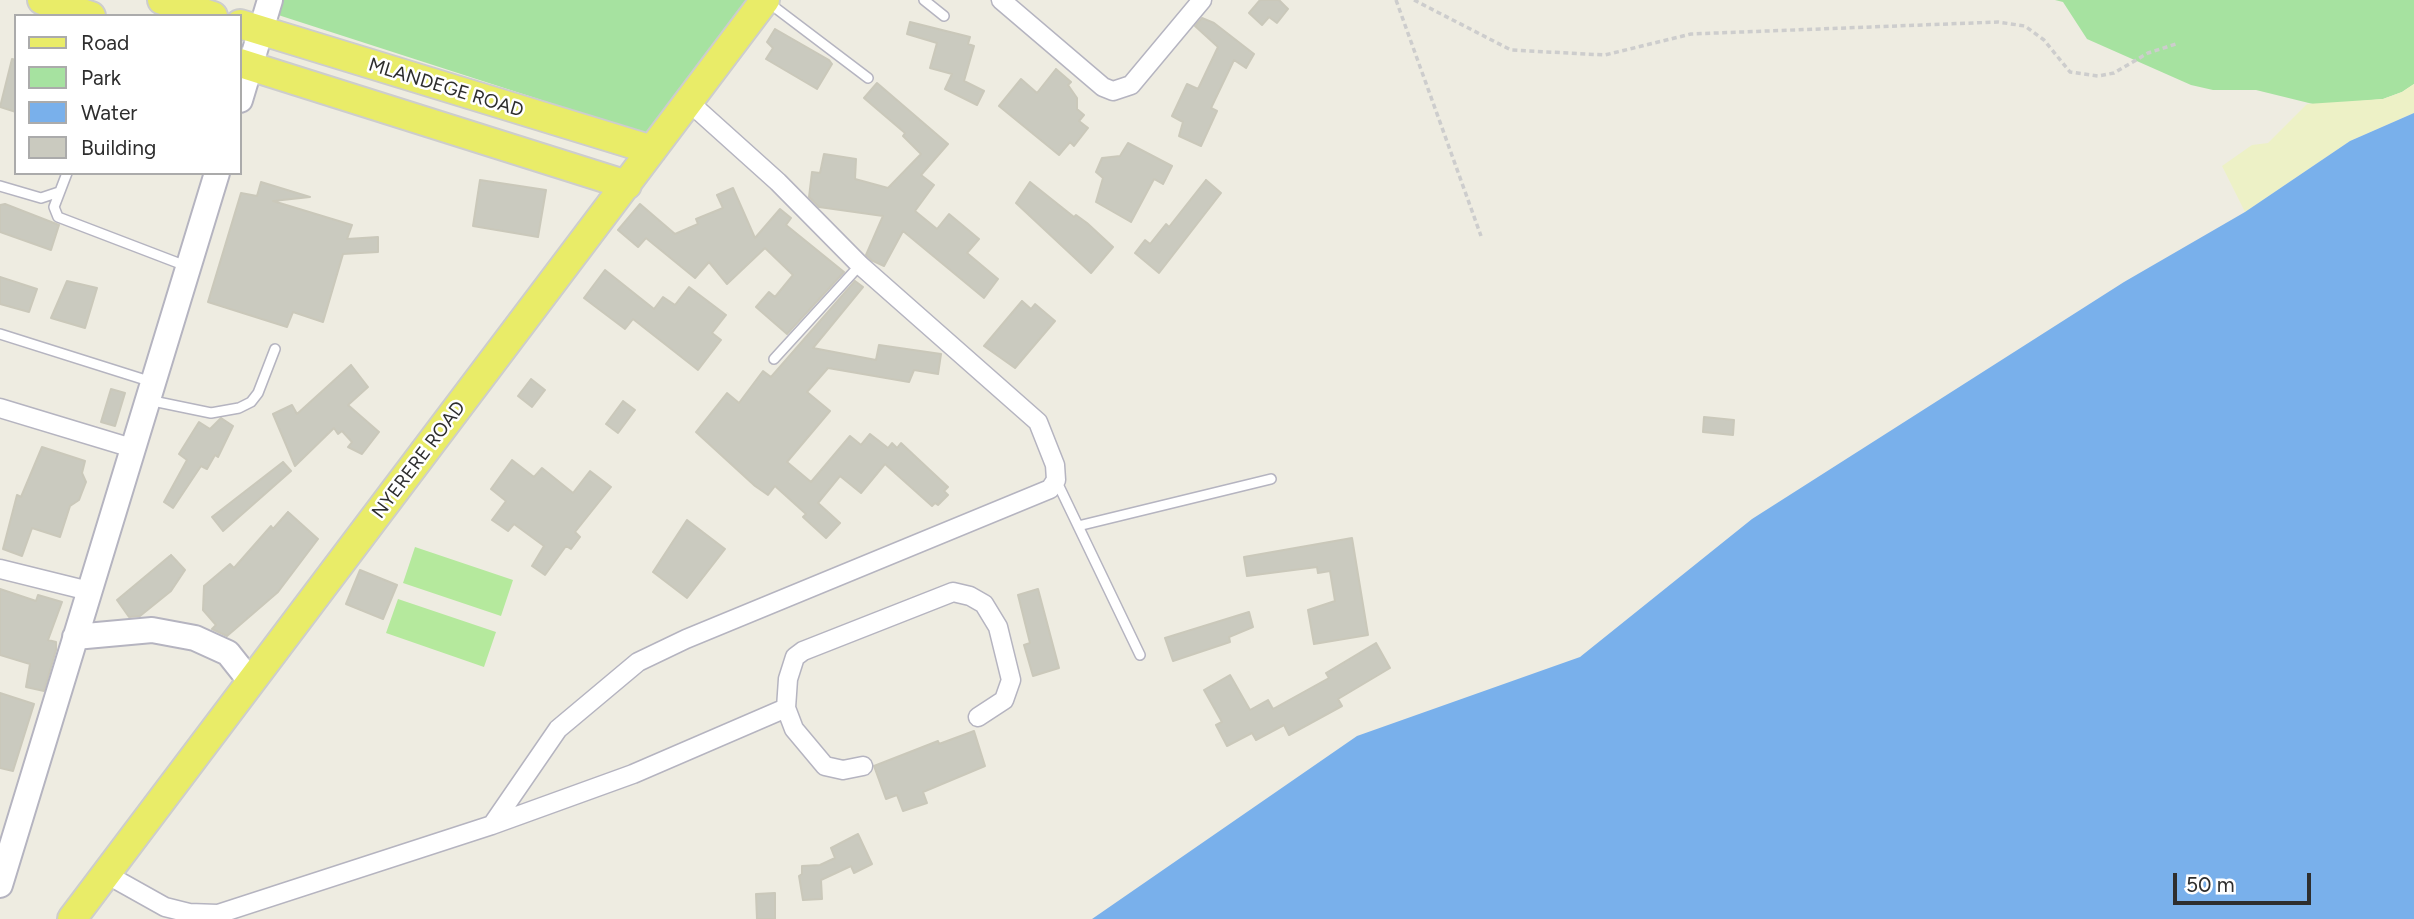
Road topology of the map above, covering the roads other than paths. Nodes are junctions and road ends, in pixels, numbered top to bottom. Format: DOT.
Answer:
graph roads {
  1 [pos="42,0"];
  2 [pos="162,0"];
  3 [pos="270,0"];
  4 [pos="765,0"];
  5 [pos="924,0"];
  6 [pos="1001,0"];
  7 [pos="1202,0"];
  8 [pos="85,14"];
  9 [pos="207,14"];
  10 [pos="944,16"];
  11 [pos="250,27"];
  12 [pos="245,65"];
  13 [pos="868,78"];
  14 [pos="242,86"];
  15 [pos="689,102"];
  16 [pos="652,150"];
  17 [pos="66,175"];
  18 [pos="216,175"];
  19 [pos="626,185"];
  20 [pos="0,186"];
  21 [pos="60,192"];
  22 [pos="860,265"];
  23 [pos="188,266"];
  24 [pos="0,334"];
  25 [pos="275,349"];
  26 [pos="774,359"];
  27 [pos="149,391"];
  28 [pos="0,408"];
  29 [pos="132,448"];
  30 [pos="1056,480"];
  31 [pos="1270,480"];
  32 [pos="1078,526"];
  33 [pos="0,569"];
  34 [pos="89,591"];
  35 [pos="75,637"];
  36 [pos="1140,655"];
  37 [pos="251,682"];
  38 [pos="786,708"];
  39 [pos="978,717"];
  40 [pos="863,766"];
  41 [pos="492,825"];
  42 [pos="6,836"];
  43 [pos="106,874"];
  44 [pos="0,885"];
  45 [pos="219,917"];
  46 [pos="72,919"];
  1 -- 8 [label="main road"];
  2 -- 9 [label="main road"];
  3 -- 11 [label="street"];
  4 -- 13 [label="lane"];
  4 -- 15 [label="main road, NYERERE ROAD"];
  5 -- 10 [label="lane"];
  6 -- 7 [label="street"];
  11 -- 12 [label="street"];
  11 -- 16 [label="main road, MLANDEGE ROAD"];
  12 -- 14 [label="street"];
  12 -- 19 [label="main road, MLANDEGE ROAD"];
  15 -- 16 [label="main road, NYERERE ROAD"];
  15 -- 22 [label="street"];
  16 -- 19 [label="main road, NYERERE ROAD"];
  17 -- 21 [label="lane"];
  18 -- 23 [label="street"];
  19 -- 37 [label="main road, NYERERE ROAD"];
  20 -- 21 [label="lane"];
  21 -- 23 [label="lane"];
  22 -- 26 [label="lane"];
  22 -- 30 [label="street"];
  23 -- 27 [label="street"];
  24 -- 27 [label="lane"];
  25 -- 27 [label="lane"];
  27 -- 29 [label="street"];
  28 -- 29 [label="street"];
  29 -- 34 [label="street"];
  30 -- 32 [label="lane"];
  30 -- 41 [label="street"];
  31 -- 32 [label="lane"];
  32 -- 36 [label="lane"];
  33 -- 34 [label="street"];
  34 -- 35 [label="street"];
  35 -- 37 [label="street"];
  35 -- 42 [label="street"];
  37 -- 43 [label="main road, NYERERE ROAD"];
  38 -- 39 [label="street"];
  38 -- 40 [label="street"];
  38 -- 41 [label="street"];
  41 -- 45 [label="street"];
  42 -- 44 [label="street"];
  43 -- 45 [label="street"];
  43 -- 46 [label="main road, NYERERE ROAD"];
}
